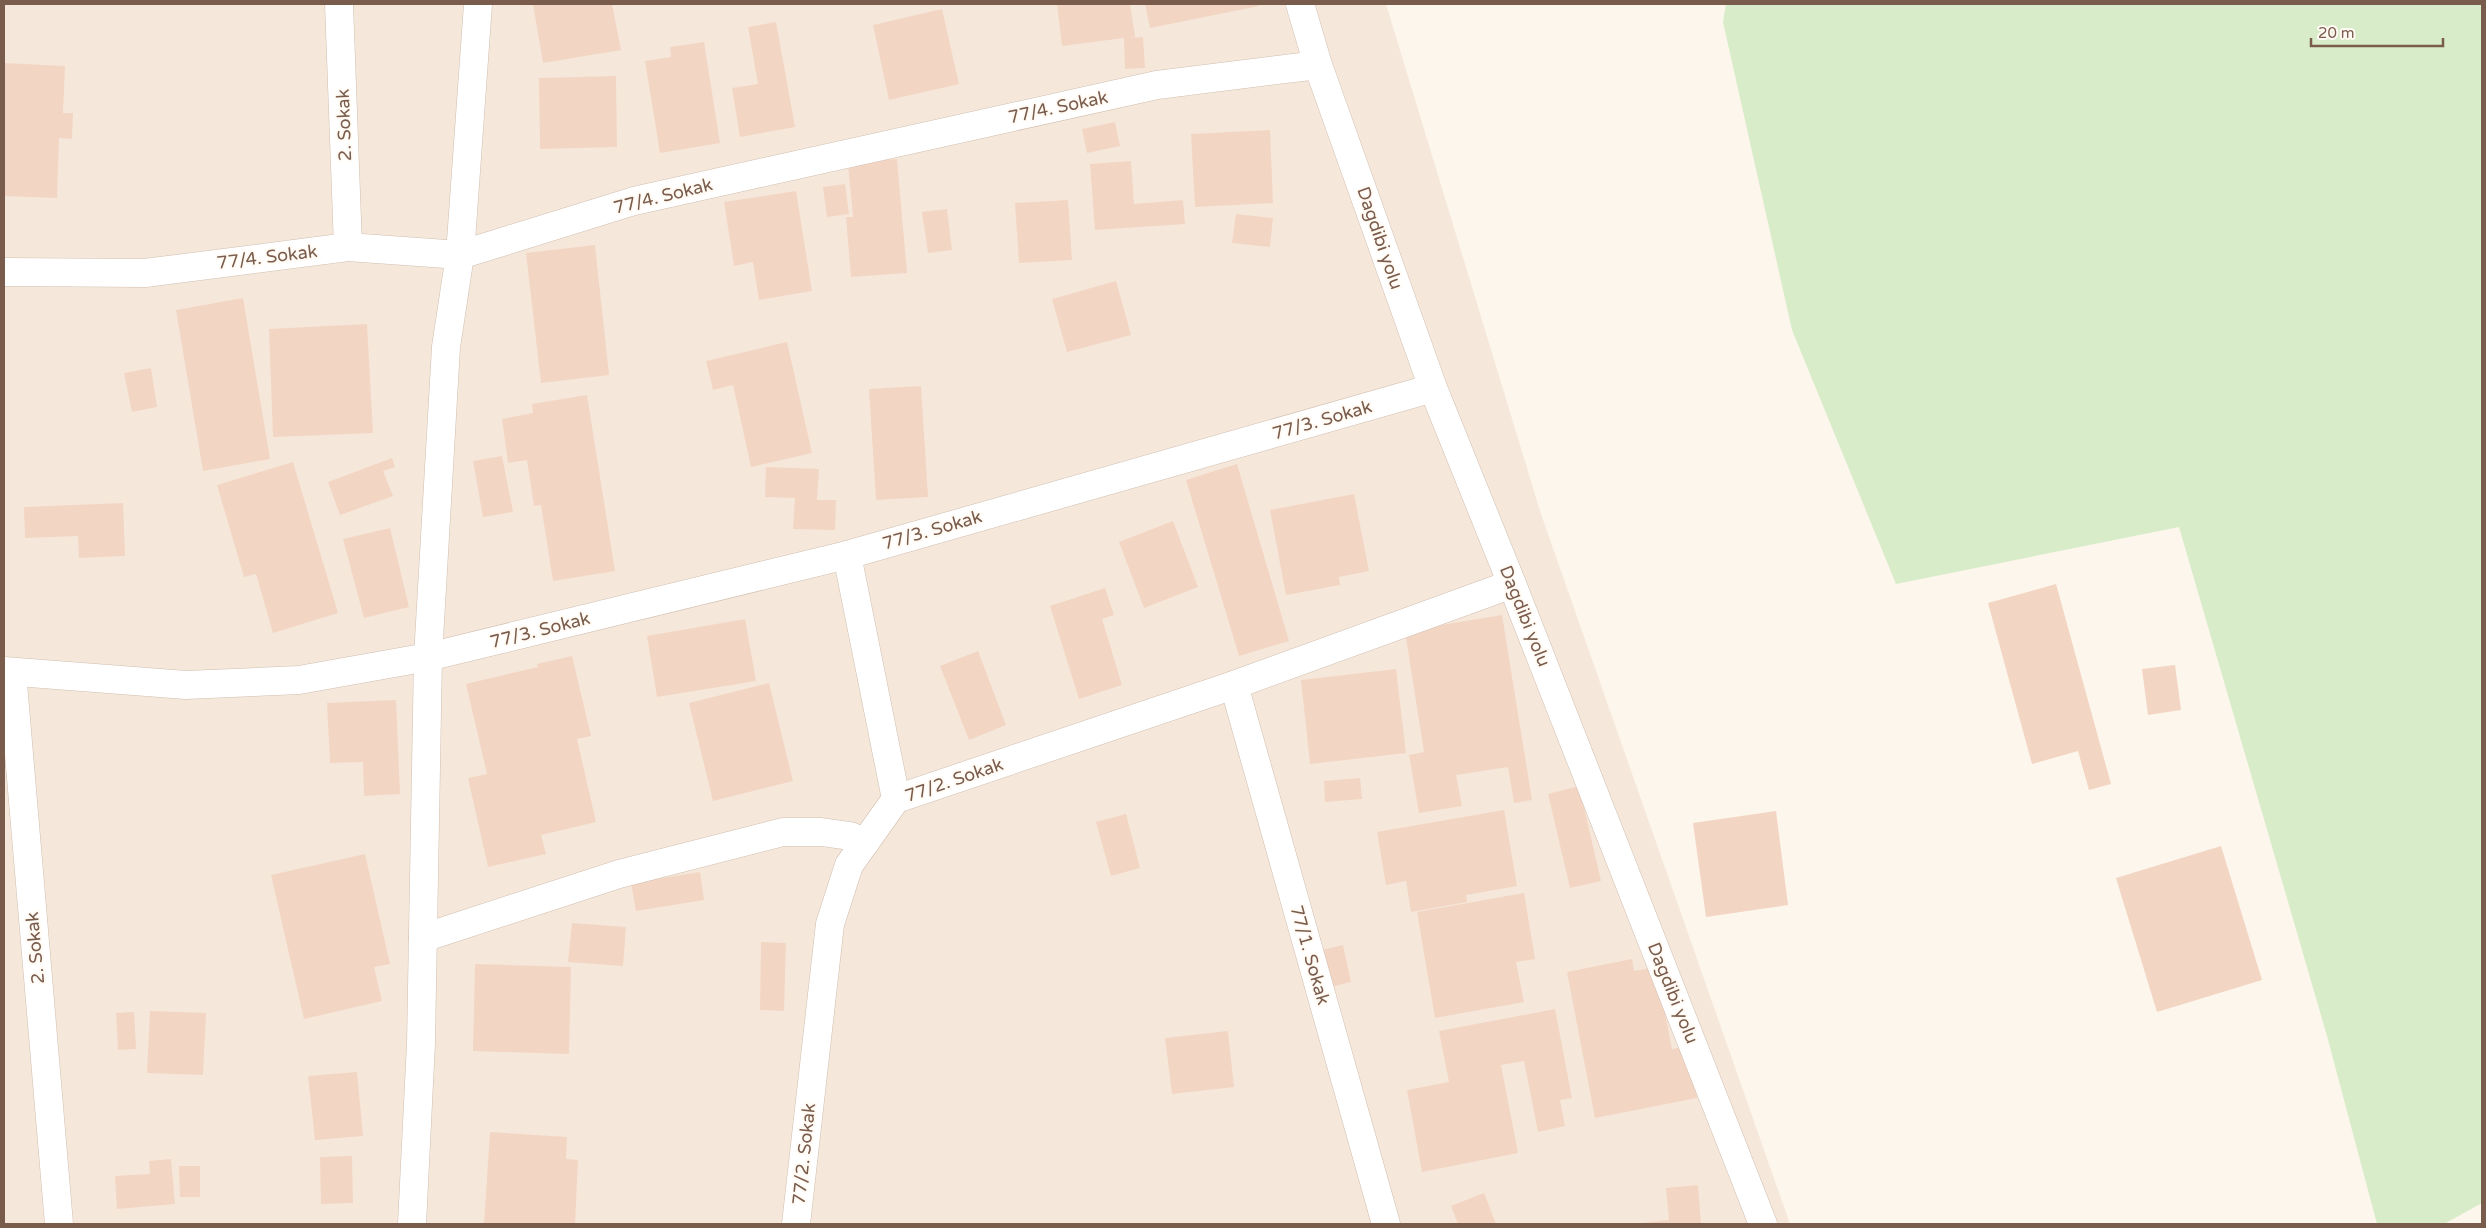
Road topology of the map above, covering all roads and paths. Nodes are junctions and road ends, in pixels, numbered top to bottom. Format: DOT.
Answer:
graph roads {
  1 [pos="339,4"];
  2 [pos="478,4"];
  3 [pos="1300,4"];
  4 [pos="1318,65"];
  5 [pos="348,247"];
  6 [pos="460,254"];
  7 [pos="4,272"];
  8 [pos="1433,388"];
  9 [pos="846,555"];
  10 [pos="1512,584"];
  11 [pos="428,657"];
  12 [pos="8,671"];
  13 [pos="1234,685"];
  14 [pos="896,799"];
  15 [pos="865,843"];
  16 [pos="423,938"];
  17 [pos="59,1224"];
  18 [pos="412,1224"];
  19 [pos="796,1224"];
  20 [pos="1386,1224"];
  21 [pos="1763,1224"];
  1 -- 5 [label="street, 2. Sokak"];
  2 -- 6 [label="street"];
  3 -- 4 [label="street, Dagdibi yolu"];
  4 -- 6 [label="street, 77/4. Sokak"];
  4 -- 8 [label="street, Dagdibi yolu"];
  5 -- 6 [label="street, 77/4. Sokak"];
  5 -- 7 [label="street, 77/4. Sokak"];
  6 -- 11 [label="street"];
  8 -- 9 [label="street, 77/3. Sokak"];
  8 -- 10 [label="street, Dagdibi yolu"];
  9 -- 11 [label="street, 77/3. Sokak"];
  9 -- 14 [label="street"];
  10 -- 13 [label="street, 77/2. Sokak"];
  10 -- 21 [label="street, Dagdibi yolu"];
  11 -- 12 [label="street, 77/3. Sokak"];
  11 -- 16 [label="street"];
  12 -- 17 [label="street, 2. Sokak"];
  13 -- 14 [label="street, 77/2. Sokak"];
  13 -- 20 [label="street, 77/1. Sokak"];
  14 -- 15 [label="street, 77/2. Sokak"];
  15 -- 16 [label="street"];
  15 -- 19 [label="street, 77/2. Sokak"];
  16 -- 18 [label="street"];
}
